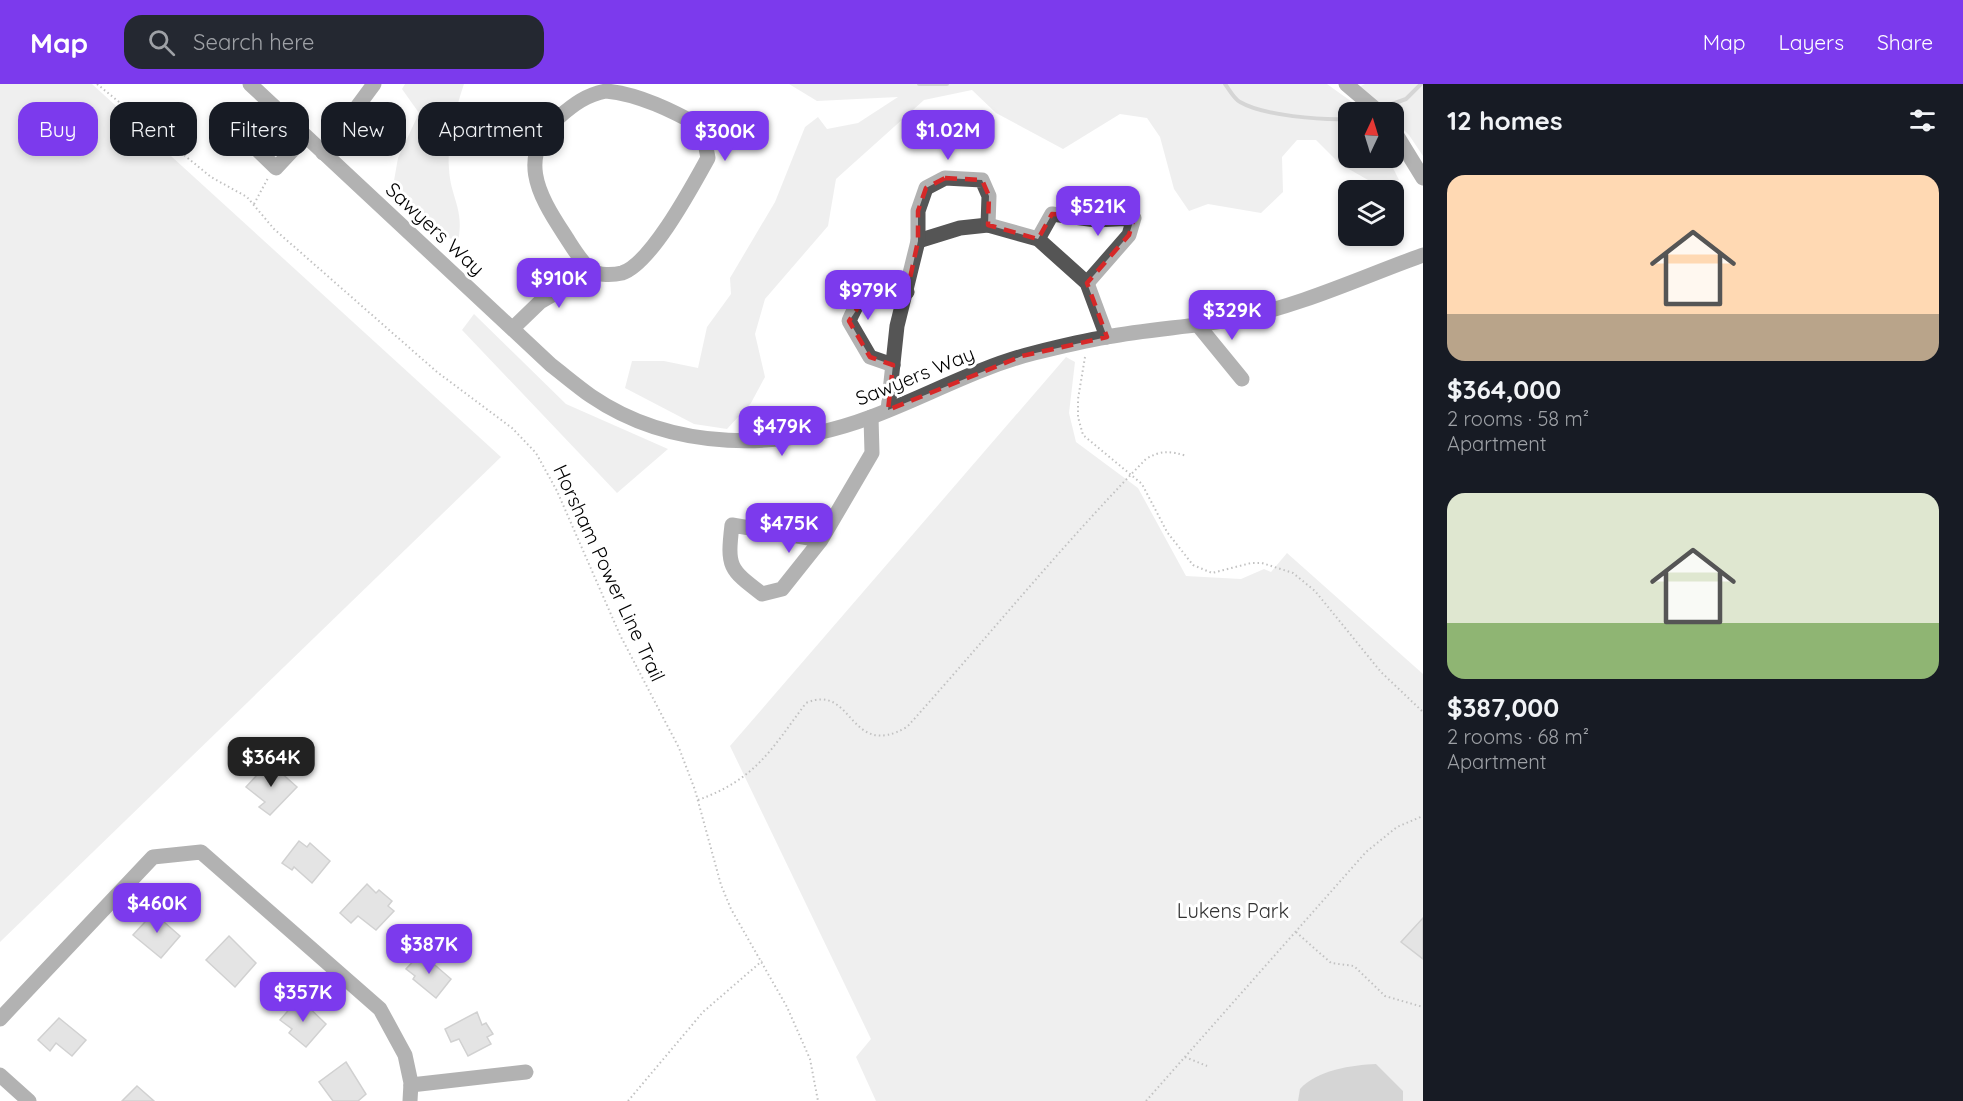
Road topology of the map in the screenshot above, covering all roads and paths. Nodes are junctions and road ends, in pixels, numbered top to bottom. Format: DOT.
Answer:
graph roads {
  1 [pos="97,84"];
  2 [pos="249,84"];
  3 [pos="374,84"];
  4 [pos="1348,85"];
  5 [pos="268,102"];
  6 [pos="361,102"];
  7 [pos="1368,102"];
  8 [pos="309,141"];
  9 [pos="1404,147"];
  10 [pos="321,151"];
  11 [pos="264,156"];
  12 [pos="287,156"];
  13 [pos="326,156"];
  14 [pos="276,168"];
  15 [pos="1423,178"];
  16 [pos="254,204"];
  17 [pos="988,225"];
  18 [pos="1038,239"];
  19 [pos="918,241"];
  20 [pos="1423,255"];
  21 [pos="592,272"];
  22 [pos="1088,283"];
  23 [pos="907,292"];
  24 [pos="1197,324"];
  25 [pos="513,328"];
  26 [pos="1107,336"];
  27 [pos="1087,341"];
  28 [pos="893,365"];
  29 [pos="1242,379"];
  30 [pos="888,410"];
  31 [pos="871,417"];
  32 [pos="1187,456"];
  33 [pos="1131,475"];
  34 [pos="820,540"];
  35 [pos="1423,712"];
  36 [pos="698,800"];
  37 [pos="1423,816"];
  38 [pos="1295,932"];
  39 [pos="762,961"];
  40 [pos="1423,1007"];
  41 [pos="0,1018"];
  42 [pos="1185,1057"];
  43 [pos="1207,1066"];
  44 [pos="526,1072"];
  45 [pos="0,1075"];
  46 [pos="411,1085"];
  47 [pos="29,1101"];
  48 [pos="410,1101"];
  49 [pos="628,1101"];
  50 [pos="818,1101"];
  51 [pos="1146,1101"];
  1 -- 16 [label="path, Horsham Power Line Trail"];
  2 -- 5 [label="street, Sawyers Way"];
  3 -- 6 [label="street"];
  4 -- 7 [label="street"];
  8 -- 10 [label="street, Sawyers Way"];
  9 -- 15 [label="street"];
  11 -- 14 [label="street"];
  12 -- 14 [label="street"];
  13 -- 25 [label="street, Sawyers Way"];
  14 -- 16 [label="path"];
  16 -- 36 [label="path, Horsham Power Line Trail"];
  17 -- 18 [label="street"];
  17 -- 19 [label="street"];
  17 -- 19 [label="street"];
  18 -- 22 [label="street"];
  18 -- 22 [label="street"];
  19 -- 23 [label="street"];
  20 -- 24 [label="street, Sawyers Way"];
  21 -- 21 [label="street"];
  21 -- 25 [label="street"];
  22 -- 26 [label="street"];
  23 -- 28 [label="street"];
  23 -- 28 [label="street"];
  24 -- 26 [label="street, Sawyers Way"];
  24 -- 29 [label="street"];
  25 -- 31 [label="street, Sawyers Way"];
  26 -- 27 [label="street, Sawyers Way"];
  27 -- 30 [label="street, Sawyers Way"];
  27 -- 33 [label="path"];
  28 -- 30 [label="street"];
  30 -- 31 [label="street, Sawyers Way"];
  31 -- 34 [label="street"];
  32 -- 33 [label="path"];
  33 -- 35 [label="path"];
  33 -- 36 [label="path"];
  34 -- 34 [label="street"];
  36 -- 39 [label="path, Horsham Power Line Trail"];
  37 -- 38 [label="path"];
  38 -- 40 [label="path"];
  38 -- 42 [label="path"];
  39 -- 49 [label="path"];
  39 -- 50 [label="path, Horsham Power Line Trail"];
  41 -- 46 [label="street"];
  42 -- 43 [label="path"];
  42 -- 51 [label="path"];
  44 -- 46 [label="street"];
  45 -- 47 [label="street"];
  46 -- 48 [label="street"];
}
